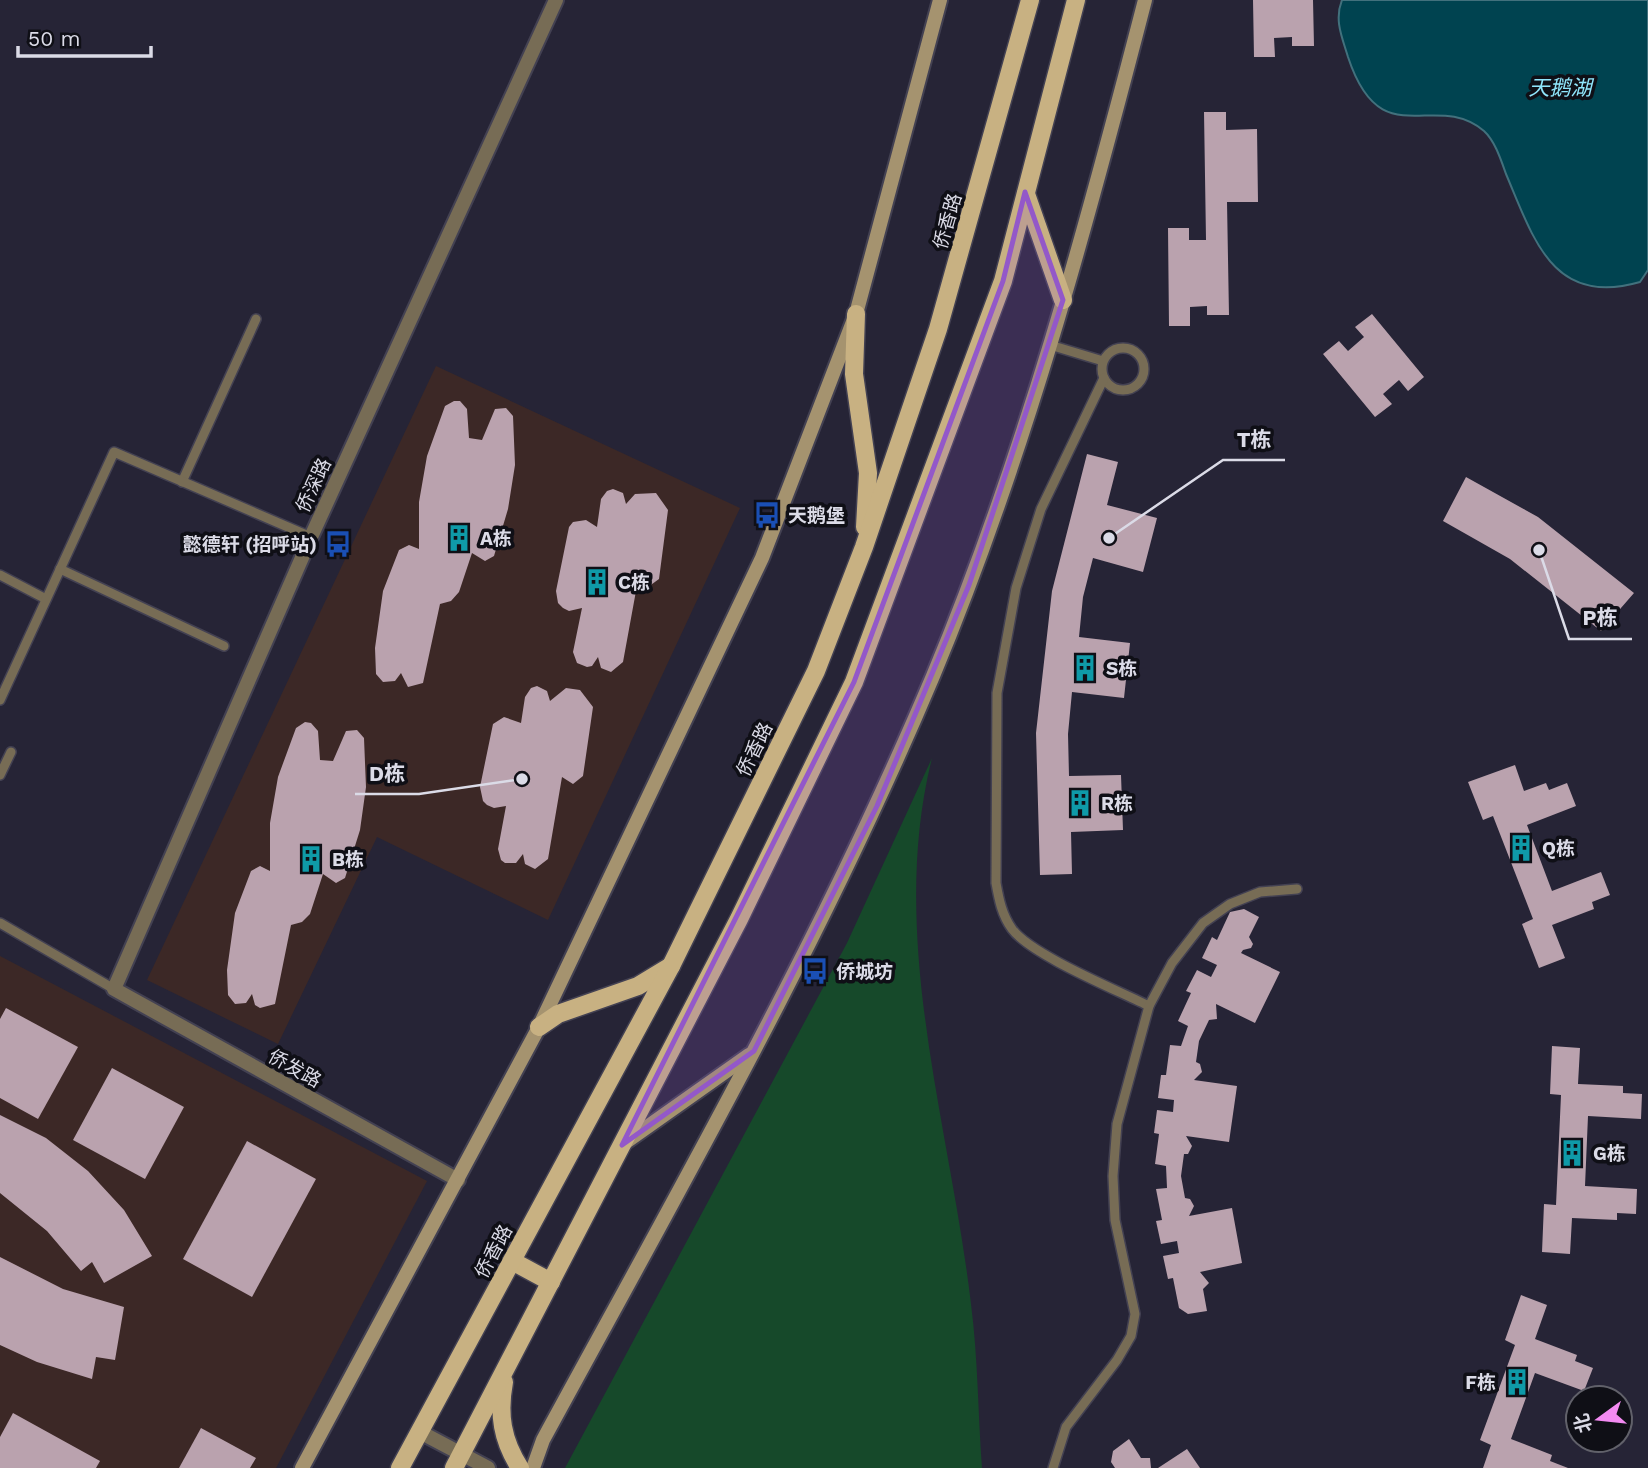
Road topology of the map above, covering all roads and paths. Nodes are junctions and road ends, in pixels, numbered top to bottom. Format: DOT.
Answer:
graph roads {
  1 [pos="556,0"];
  2 [pos="940,0"];
  3 [pos="1030,0"];
  4 [pos="1076,0"];
  5 [pos="1145,0"];
  6 [pos="1025,192"];
  7 [pos="1063,300"];
  8 [pos="856,314"];
  9 [pos="256,320"];
  10 [pos="1050,345"];
  11 [pos="1103,361"];
  12 [pos="1104,378"];
  13 [pos="183,482"];
  14 [pos="311,537"];
  15 [pos="864,547"];
  16 [pos="60,569"];
  17 [pos="0,575"];
  18 [pos="46,599"];
  19 [pos="224,646"];
  20 [pos="0,700"];
  21 [pos="11,752"];
  22 [pos="0,775"];
  23 [pos="1297,889"];
  24 [pos="0,923"];
  25 [pos="671,966"];
  26 [pos="114,989"];
  27 [pos="1149,1006"];
  28 [pos="539,1027"];
  29 [pos="754,1051"];
  30 [pos="622,1145"];
  31 [pos="458,1180"];
  32 [pos="512,1261"];
  33 [pos="551,1282"];
  34 [pos="506,1368"];
  35 [pos="420,1432"];
  36 [pos="458,1461"];
  37 [pos="302,1468"];
  38 [pos="400,1468"];
  39 [pos="488,1468"];
  40 [pos="520,1468"];
  41 [pos="533,1468"];
  42 [pos="1053,1468"];
  1 -- 14 [label="street, 侨深路"];
  2 -- 8 [label="main road"];
  3 -- 15 [label="main road, 侨香路"];
  4 -- 6 [label="main road"];
  5 -- 7 [label="main road"];
  6 -- 7 [label="main road"];
  6 -- 30 [label="main road"];
  7 -- 10 [label="main road"];
  8 -- 15 [label="main road"];
  8 -- 28 [label="main road"];
  9 -- 13 [label="lane"];
  10 -- 11 [label="lane"];
  10 -- 29 [label="main road"];
  11 -- 12 [label="lane"];
  11 -- 12 [label="lane"];
  12 -- 27 [label="lane"];
  13 -- 14 [label="lane"];
  13 -- 16 [label="lane"];
  14 -- 26 [label="street, 侨深路"];
  15 -- 25 [label="main road, 侨香路"];
  16 -- 18 [label="lane"];
  16 -- 19 [label="lane"];
  17 -- 18 [label="lane"];
  18 -- 20 [label="lane"];
  21 -- 22 [label="lane"];
  23 -- 27 [label="lane"];
  24 -- 26 [label="lane"];
  25 -- 28 [label="main road"];
  25 -- 32 [label="main road, 侨香路"];
  26 -- 31 [label="street, 侨发路"];
  27 -- 42 [label="lane"];
  28 -- 31 [label="main road"];
  29 -- 30 [label="main road"];
  29 -- 41 [label="main road"];
  30 -- 33 [label="main road"];
  31 -- 37 [label="main road"];
  32 -- 33 [label="main road"];
  32 -- 35 [label="main road, 侨香路"];
  33 -- 34 [label="main road"];
  34 -- 36 [label="main road"];
  34 -- 40 [label="main road"];
  35 -- 36 [label="street"];
  35 -- 38 [label="main road, 侨香路"];
  36 -- 39 [label="street"];
}
